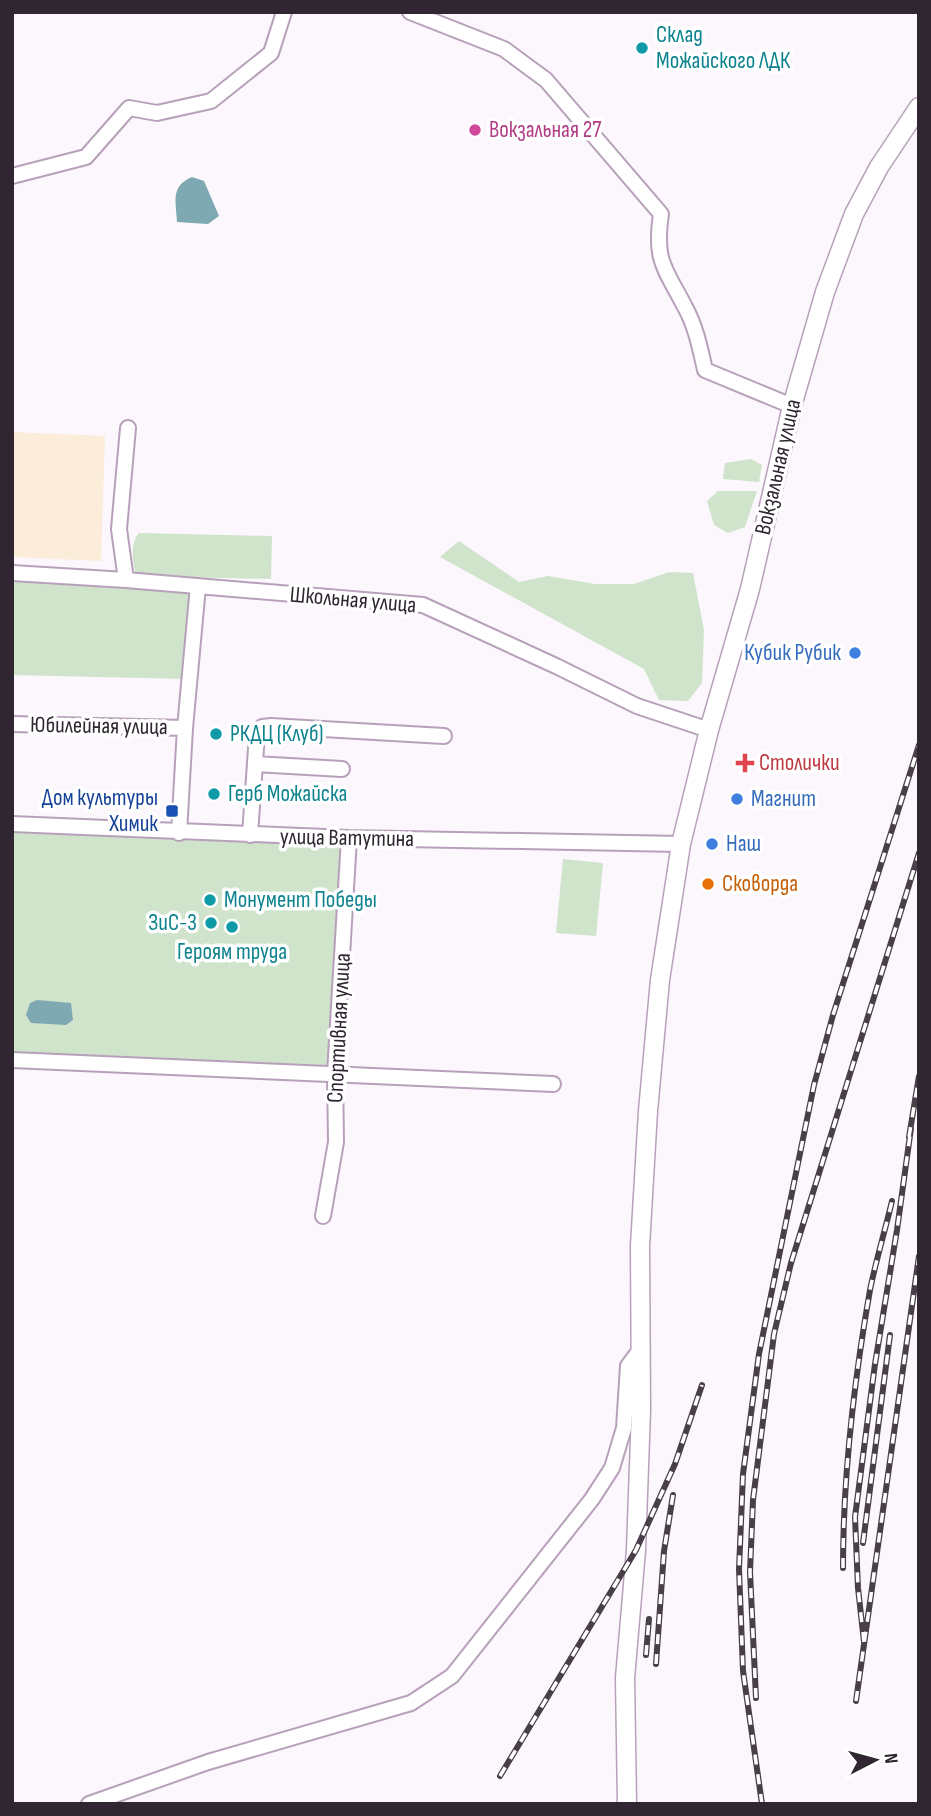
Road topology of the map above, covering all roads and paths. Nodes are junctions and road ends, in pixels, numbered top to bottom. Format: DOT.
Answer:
graph roads {
  1 [pos="284,12"];
  2 [pos="410,12"];
  3 [pos="919,107"];
  4 [pos="12,176"];
  5 [pos="792,406"];
  6 [pos="128,428"];
  7 [pos="12,573"];
  8 [pos="125,580"];
  9 [pos="198,586"];
  10 [pos="12,724"];
  11 [pos="185,728"];
  12 [pos="709,730"];
  13 [pos="444,736"];
  14 [pos="255,764"];
  15 [pos="342,769"];
  16 [pos="12,824"];
  17 [pos="178,833"];
  18 [pos="250,835"];
  19 [pos="349,838"];
  20 [pos="681,844"];
  21 [pos="12,1060"];
  22 [pos="335,1074"];
  23 [pos="553,1084"];
  24 [pos="323,1216"];
  25 [pos="640,1350"];
  26 [pos="89,1804"];
  27 [pos="627,1804"];
  1 -- 4 [label="street"];
  2 -- 5 [label="street"];
  3 -- 5 [label="main road, Вокзальная улица"];
  5 -- 12 [label="main road, Вокзальная улица"];
  6 -- 8 [label="street"];
  7 -- 8 [label="street, Школьная улица"];
  8 -- 9 [label="street, Школьная улица"];
  9 -- 11 [label="street"];
  9 -- 12 [label="street, Школьная улица"];
  10 -- 11 [label="street, Юбилейная улица"];
  11 -- 17 [label="street"];
  12 -- 20 [label="main road, Вокзальная улица"];
  13 -- 14 [label="street"];
  14 -- 15 [label="street"];
  14 -- 18 [label="street"];
  16 -- 17 [label="street, улица Ватутина"];
  17 -- 18 [label="street, улица Ватутина"];
  18 -- 19 [label="street, улица Ватутина"];
  19 -- 20 [label="street, улица Ватутина"];
  19 -- 22 [label="street, Спортивная улица"];
  20 -- 25 [label="main road, Вокзальная улица"];
  21 -- 22 [label="street"];
  22 -- 23 [label="street"];
  22 -- 24 [label="street, Спортивная улица"];
  25 -- 26 [label="street"];
  25 -- 27 [label="main road, Вокзальная улица"];
}
